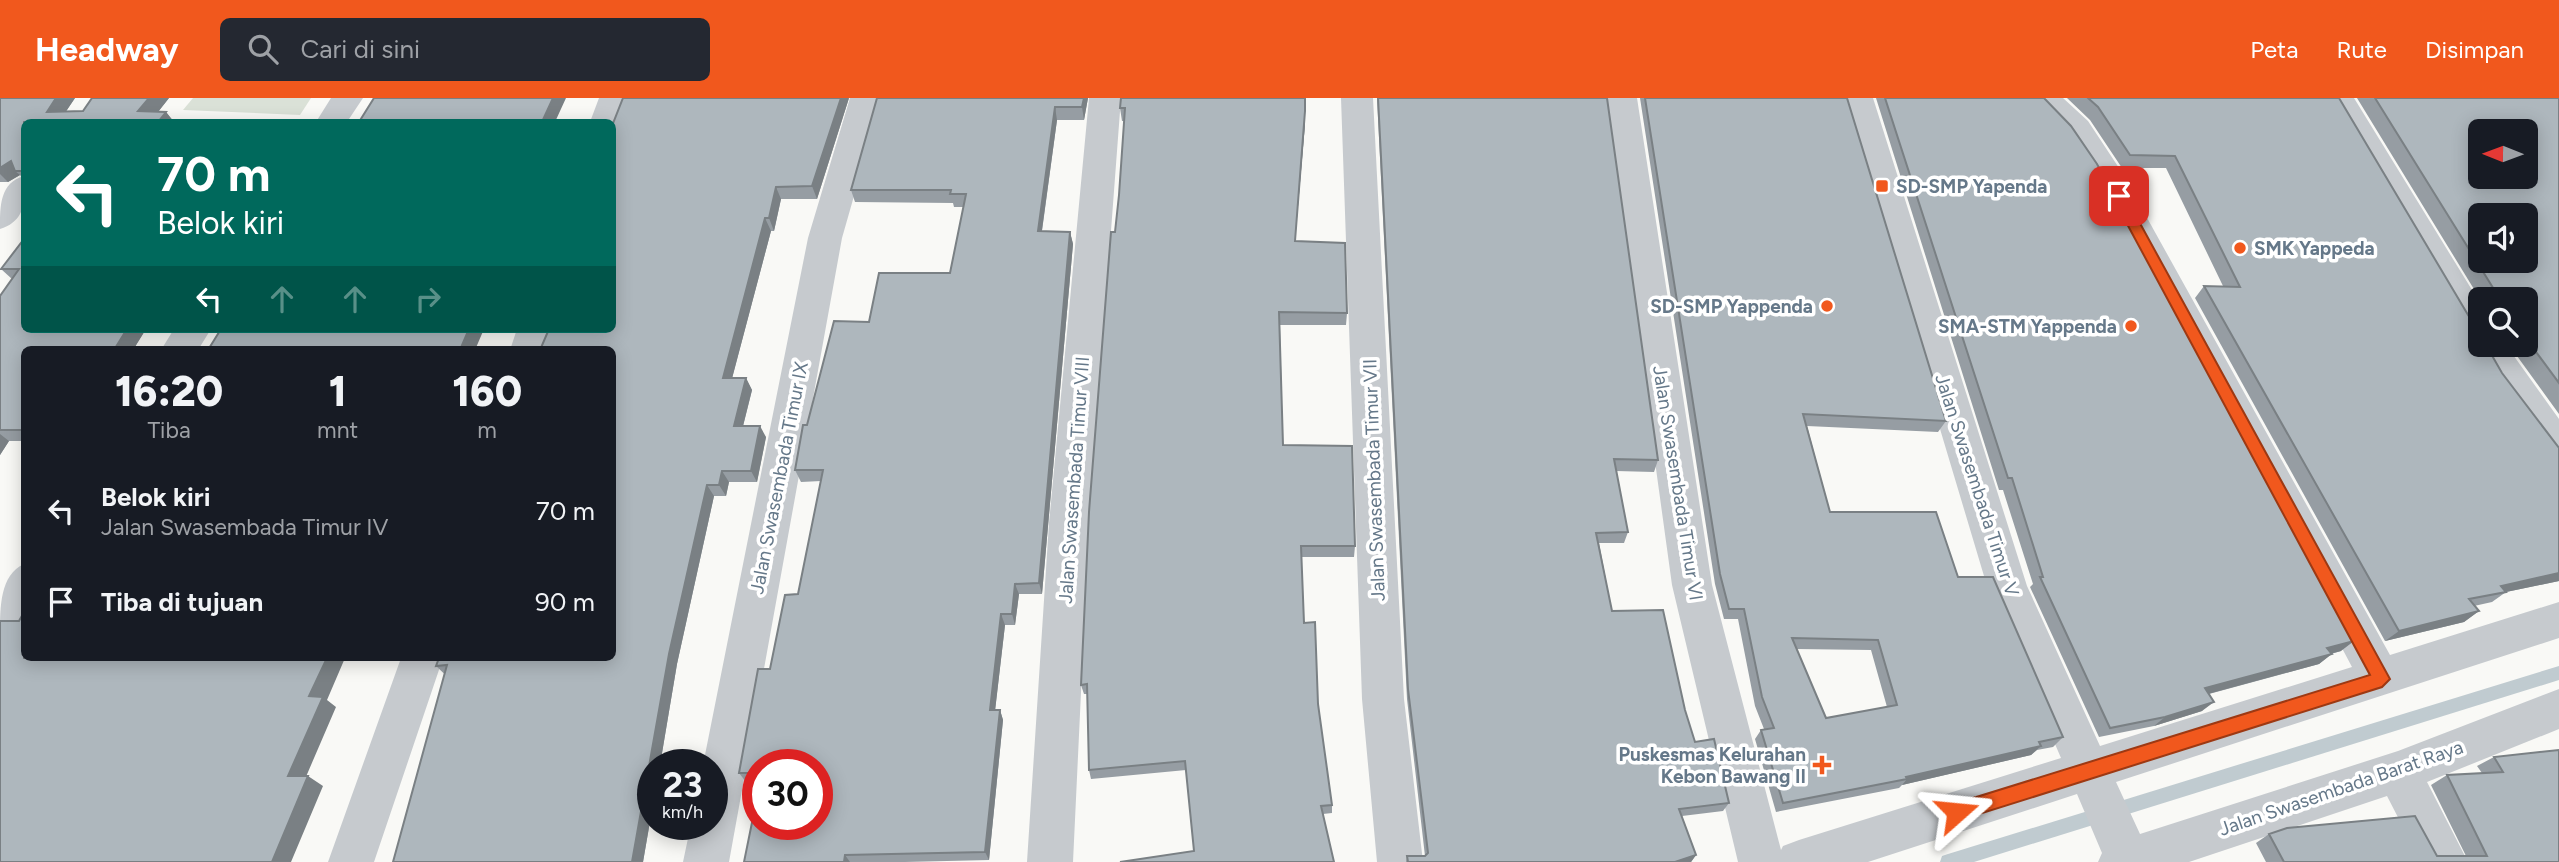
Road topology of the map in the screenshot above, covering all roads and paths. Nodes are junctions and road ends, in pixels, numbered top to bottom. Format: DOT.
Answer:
graph roads {
  1 [pos="347,98"];
  2 [pos="615,98"];
  3 [pos="866,98"];
  4 [pos="1105,98"];
  5 [pos="1357,98"];
  6 [pos="1622,98"];
  7 [pos="1857,98"];
  8 [pos="2044,98"];
  9 [pos="2338,98"];
  10 [pos="333,119"];
  11 [pos="607,119"];
  12 [pos="21,191"];
  13 [pos="0,217"];
  14 [pos="2468,313"];
  15 [pos="2494,357"];
  16 [pos="2559,447"];
  17 [pos="21,586"];
  18 [pos="0,618"];
  19 [pos="2559,620"];
  20 [pos="421,661"];
  21 [pos="2382,679"];
  22 [pos="2559,709"];
  23 [pos="2089,772"];
  24 [pos="2398,772"];
  25 [pos="2126,858"];
  26 [pos="351,862"];
  27 [pos="706,862"];
  28 [pos="1051,862"];
  29 [pos="1400,862"];
  30 [pos="1762,862"];
  31 [pos="1799,862"];
  32 [pos="2445,862"];
  1 -- 10 [label="street"];
  2 -- 11 [label="street"];
  3 -- 27 [label="street, Jalan Swasembada Timur IX"];
  4 -- 28 [label="street, Jalan Swasembada Timur VIII"];
  5 -- 29 [label="street, Jalan Swasembada Timur VII"];
  6 -- 30 [label="street, Jalan Swasembada Timur VI"];
  7 -- 23 [label="street, Jalan Swasembada Timur V"];
  8 -- 21 [label="street"];
  9 -- 14 [label="street"];
  12 -- 13 [label="street"];
  15 -- 16 [label="street"];
  17 -- 18 [label="street"];
  19 -- 21 [label="street"];
  20 -- 26 [label="street"];
  21 -- 23 [label="street"];
  22 -- 24 [label="street, Jalan Swasembada Barat Raya"];
  23 -- 25 [label="street, Jalan Swasembada Timur V"];
  23 -- 31 [label="street"];
  24 -- 25 [label="street, Jalan Swasembada Barat Raya"];
  24 -- 32 [label="street"];
}
